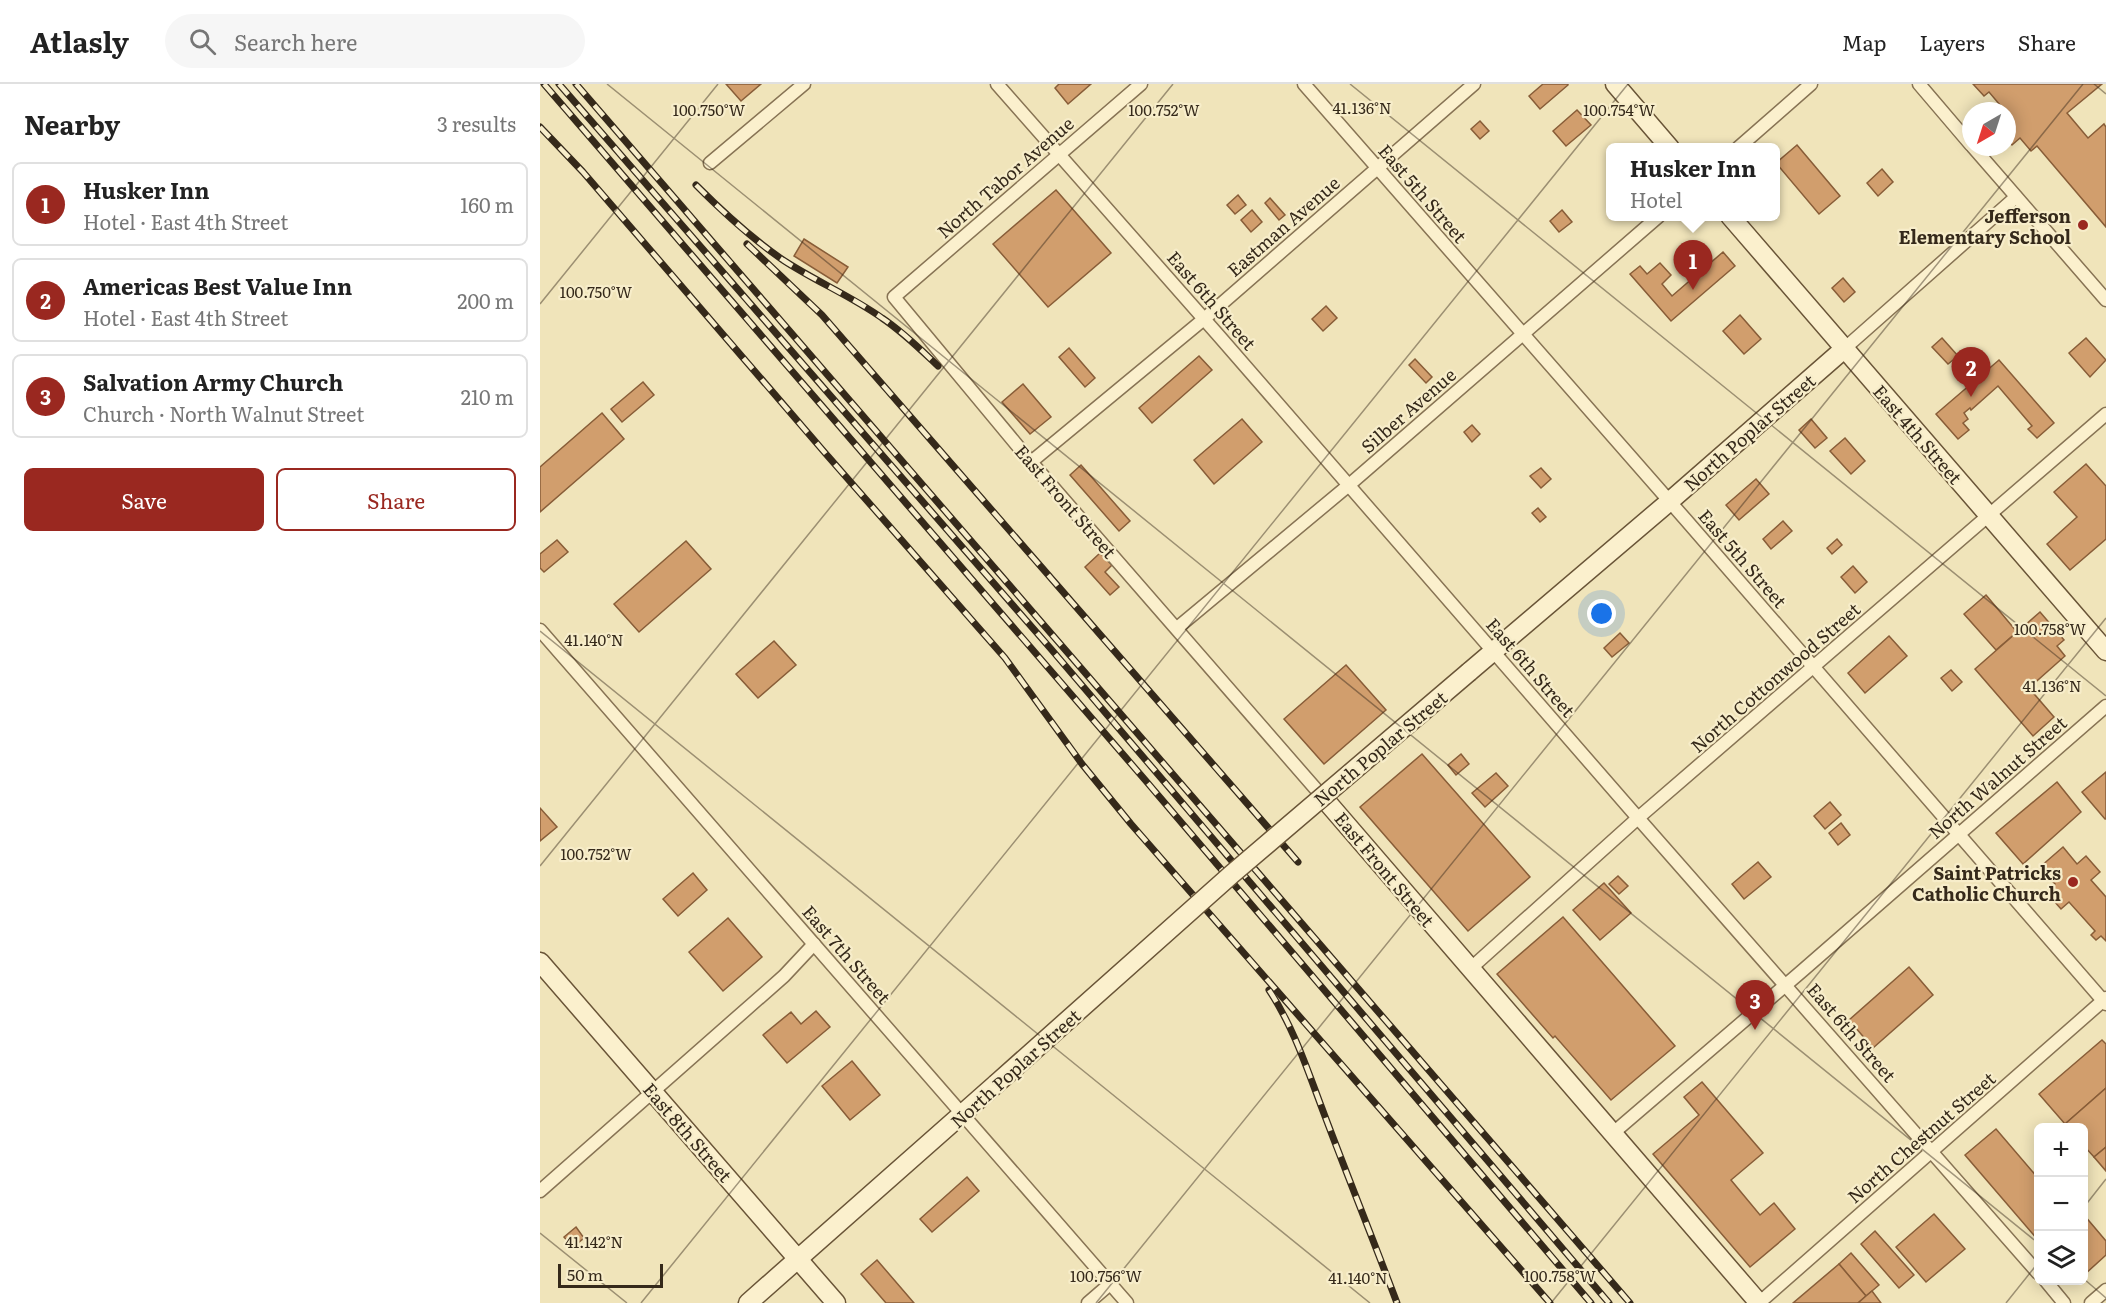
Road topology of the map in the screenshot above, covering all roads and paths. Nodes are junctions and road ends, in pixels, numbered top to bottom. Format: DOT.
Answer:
graph roads {
  1 [pos="804,84"];
  2 [pos="997,84"];
  3 [pos="1141,84"];
  4 [pos="1304,84"];
  5 [pos="1474,84"];
  6 [pos="1615,84"];
  7 [pos="1811,84"];
  8 [pos="1919,84"];
  9 [pos="1962,134"];
  10 [pos="1667,143"];
  11 [pos="1743,143"];
  12 [pos="1059,154"];
  13 [pos="1981,156"];
  14 [pos="711,163"];
  15 [pos="1377,169"];
  16 [pos="2016,197"];
  17 [pos="1653,221"];
  18 [pos="1734,221"];
  19 [pos="894,297"];
  20 [pos="2106,300"];
  21 [pos="1204,319"];
  22 [pos="1523,334"];
  23 [pos="1844,349"];
  24 [pos="2106,414"];
  25 [pos="1031,462"];
  26 [pos="1349,484"];
  27 [pos="1670,501"];
  28 [pos="1988,516"];
  29 [pos="1177,628"];
  30 [pos="540,630"];
  31 [pos="2106,651"];
  32 [pos="1493,652"];
  33 [pos="1814,668"];
  34 [pos="2106,706"];
  35 [pos="1322,795"];
  36 [pos="1638,818"];
  37 [pos="1959,834"];
  38 [pos="814,944"];
  39 [pos="540,962"];
  40 [pos="1470,969"];
  41 [pos="1786,985"];
  42 [pos="2105,1001"];
  43 [pos="654,1093"];
  44 [pos="963,1114"];
  45 [pos="1612,1134"];
  46 [pos="1933,1151"];
  47 [pos="540,1191"];
  48 [pos="798,1259"];
  49 [pos="2034,1268"];
  50 [pos="1110,1284"];
  51 [pos="2048,1285"];
  52 [pos="2106,1290"];
  53 [pos="748,1303"];
  54 [pos="836,1303"];
  55 [pos="1088,1303"];
  56 [pos="1127,1303"];
  57 [pos="1759,1303"];
  58 [pos="2064,1303"];
  59 [pos="2091,1303"];
  1 -- 14 [label="street"];
  2 -- 12 [label="street, East 6th Street"];
  3 -- 12 [label="street, North Tabor Avenue"];
  4 -- 15 [label="street, East 5th Street"];
  5 -- 15 [label="street, Eastman Avenue"];
  6 -- 10 [label="main road"];
  7 -- 11 [label="street"];
  8 -- 9 [label="street"];
  12 -- 19 [label="street, North Tabor Avenue"];
  12 -- 21 [label="street, East 6th Street"];
  13 -- 16 [label="street"];
  15 -- 21 [label="street, Eastman Avenue"];
  15 -- 22 [label="street, East 5th Street"];
  16 -- 20 [label="street"];
  16 -- 23 [label="street, North Poplar Street"];
  17 -- 22 [label="street, Silber Avenue"];
  18 -- 23 [label="main road, East 4th Street"];
  19 -- 25 [label="street, East Front Street"];
  21 -- 25 [label="street, Eastman Avenue"];
  21 -- 26 [label="street, East 6th Street"];
  22 -- 26 [label="street, Silber Avenue"];
  22 -- 27 [label="street, East 5th Street"];
  23 -- 27 [label="main road, North Poplar Street"];
  23 -- 28 [label="main road, East 4th Street"];
  24 -- 28 [label="street, North Cottonwood Street"];
  25 -- 29 [label="street, East Front Street"];
  26 -- 29 [label="street, Silber Avenue"];
  26 -- 32 [label="street, East 6th Street"];
  27 -- 32 [label="main road, North Poplar Street"];
  27 -- 33 [label="street, East 5th Street"];
  28 -- 31 [label="main road, East 4th Street"];
  28 -- 33 [label="street, North Cottonwood Street"];
  29 -- 35 [label="street, East Front Street"];
  30 -- 38 [label="street, East 7th Street"];
  32 -- 36 [label="street, East 6th Street"];
  32 -- 44 [label="main road, North Poplar Street, bridge"];
  33 -- 36 [label="street, North Cottonwood Street"];
  33 -- 37 [label="street, East 5th Street"];
  34 -- 37 [label="street, North Walnut Street"];
  35 -- 40 [label="main road, East Front Street"];
  36 -- 40 [label="street, North Cottonwood Street"];
  36 -- 41 [label="street, East 6th Street"];
  37 -- 41 [label="street, North Walnut Street"];
  37 -- 42 [label="street, East 5th Street"];
  38 -- 43 [label="street"];
  38 -- 44 [label="street, East 7th Street"];
  39 -- 43 [label="main road, East 8th Street"];
  40 -- 45 [label="main road, East Front Street"];
  41 -- 45 [label="street, North Walnut Street"];
  41 -- 46 [label="street, East 6th Street"];
  42 -- 46 [label="street, North Chestnut Street"];
  43 -- 47 [label="street"];
  43 -- 48 [label="main road, East 8th Street"];
  44 -- 48 [label="main road, North Poplar Street"];
  44 -- 50 [label="street, East 7th Street"];
  45 -- 57 [label="main road, East Front Street"];
  46 -- 49 [label="street, East 6th Street"];
  46 -- 57 [label="street, North Chestnut Street"];
  48 -- 53 [label="main road, North Poplar Street"];
  48 -- 54 [label="main road, East 8th Street"];
  50 -- 55 [label="street"];
  50 -- 56 [label="street, East 7th Street"];
  51 -- 58 [label="street"];
  52 -- 59 [label="street"];
}
